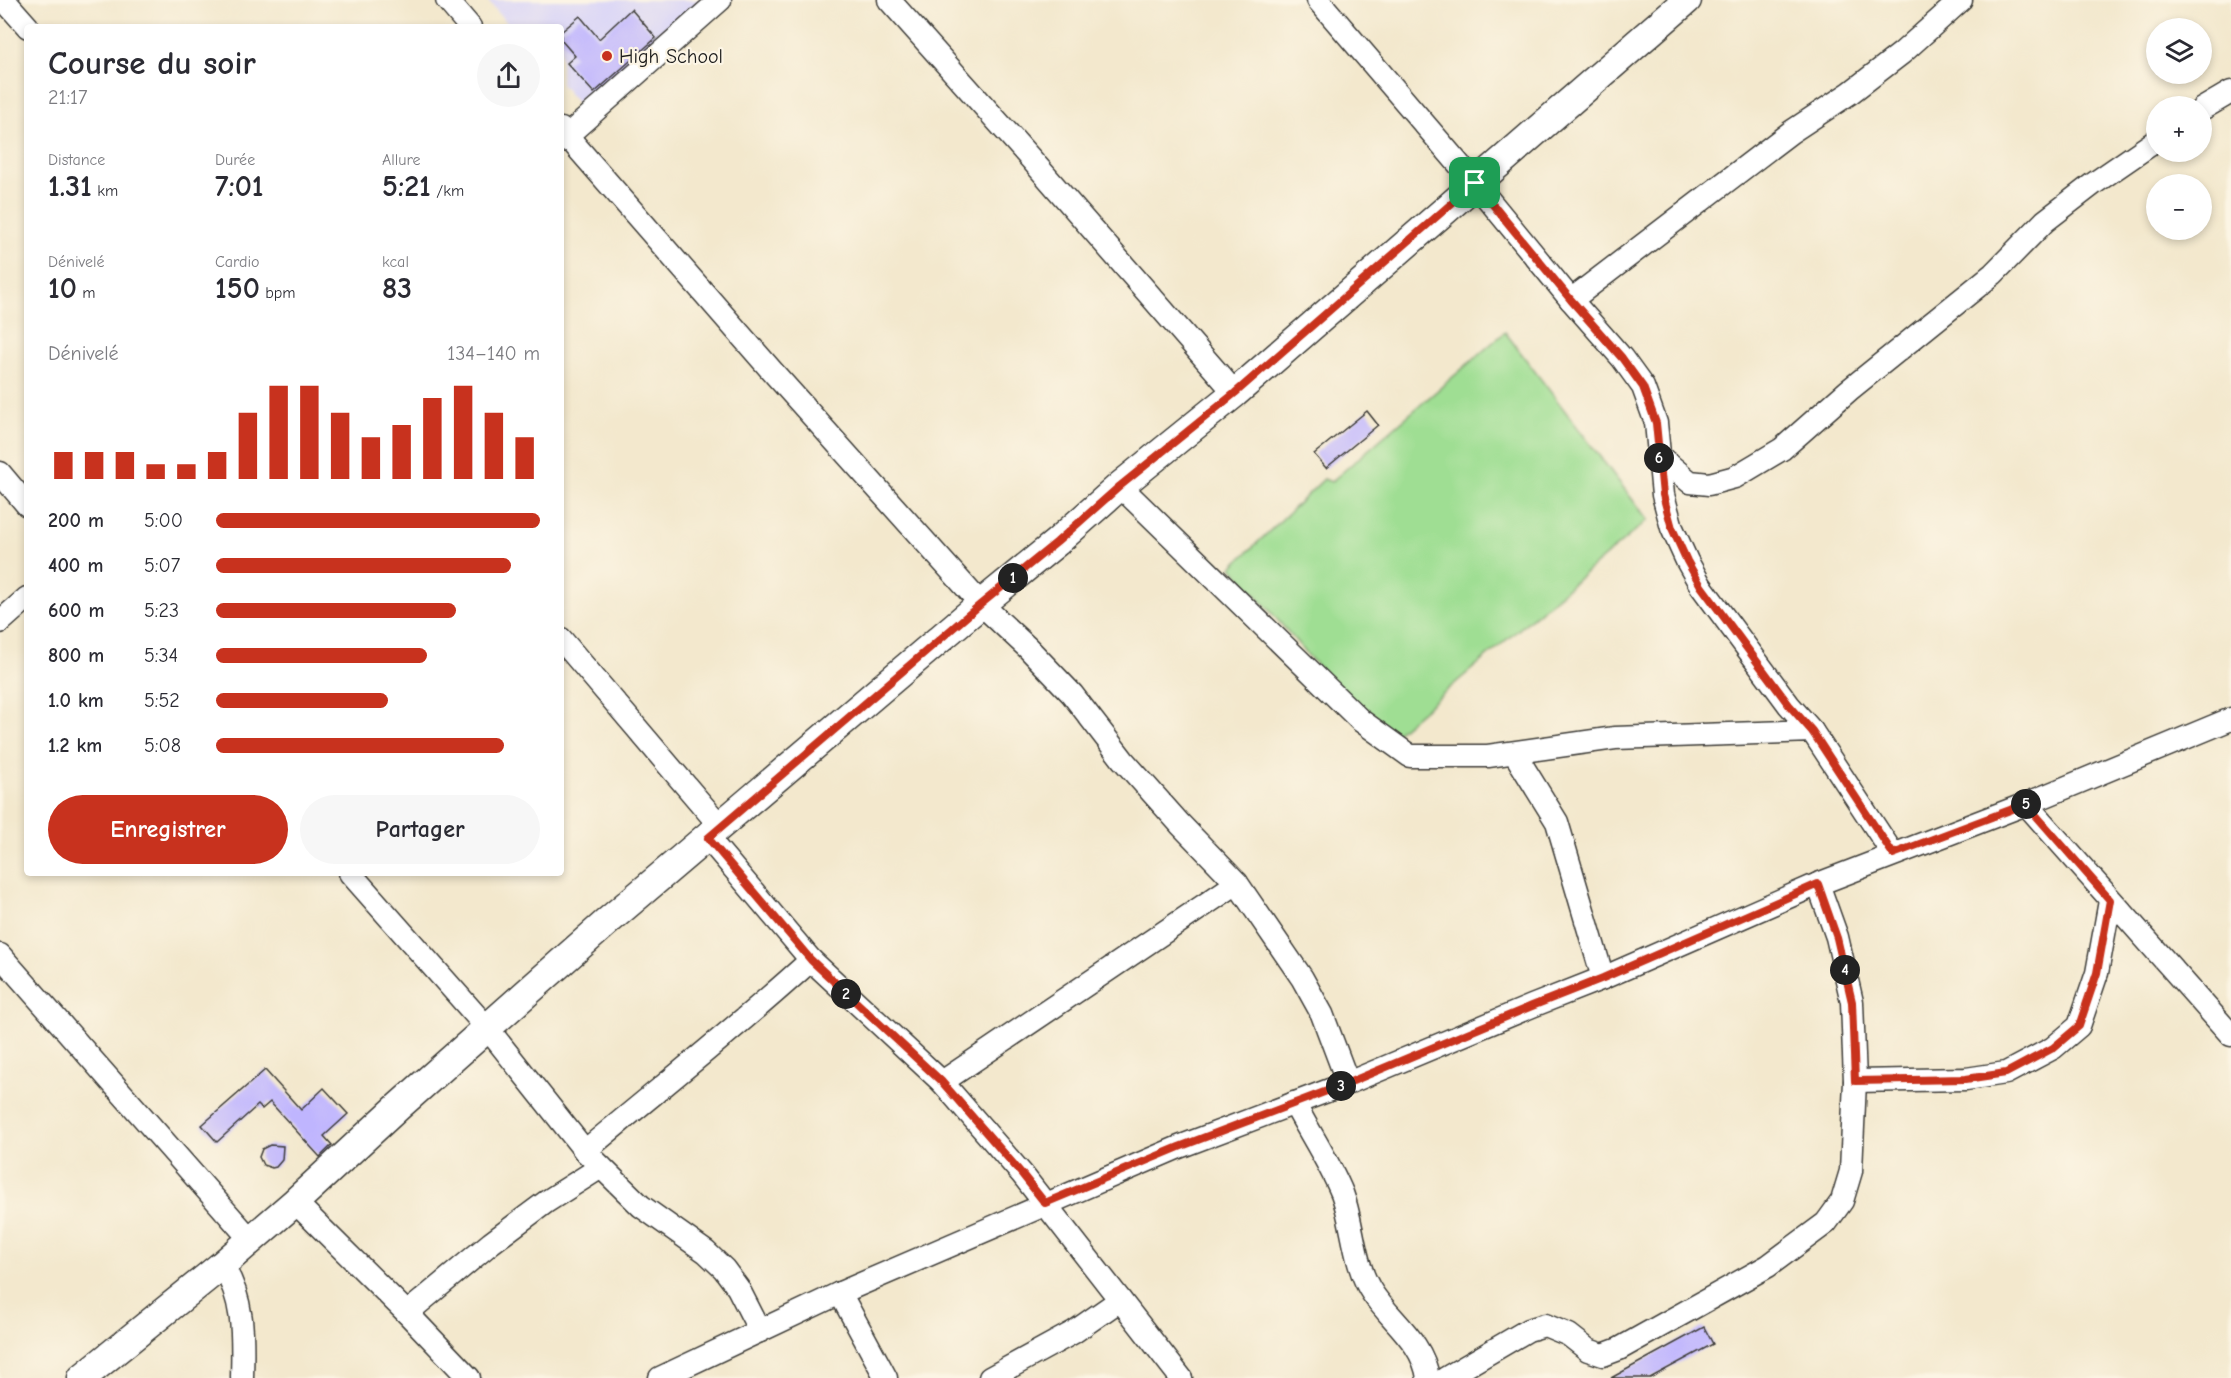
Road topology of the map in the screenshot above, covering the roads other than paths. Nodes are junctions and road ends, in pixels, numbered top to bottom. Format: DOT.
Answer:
graph roads {
  1 [pos="4,0"];
  2 [pos="447,0"];
  3 [pos="720,0"];
  4 [pos="889,0"];
  5 [pos="1318,0"];
  6 [pos="1687,0"];
  7 [pos="1961,0"];
  8 [pos="25,24"];
  9 [pos="467,24"];
  10 [pos="2231,92"];
  11 [pos="2212,103"];
  12 [pos="564,134"];
  13 [pos="564,136"];
  14 [pos="2146,148"];
  15 [pos="1475,183"];
  16 [pos="1571,300"];
  17 [pos="1235,393"];
  18 [pos="1659,456"];
  19 [pos="0,473"];
  20 [pos="1120,486"];
  21 [pos="24,501"];
  22 [pos="24,601"];
  23 [pos="981,604"];
  24 [pos="0,622"];
  25 [pos="564,643"];
  26 [pos="2231,719"];
  27 [pos="1812,731"];
  28 [pos="1515,754"];
  29 [pos="2026,804"];
  30 [pos="715,832"];
  31 [pos="1893,854"];
  32 [pos="353,876"];
  33 [pos="1237,883"];
  34 [pos="1818,884"];
  35 [pos="2110,900"];
  36 [pos="0,955"];
  37 [pos="811,960"];
  38 [pos="1603,978"];
  39 [pos="488,1029"];
  40 [pos="2230,1033"];
  41 [pos="1855,1081"];
  42 [pos="942,1082"];
  43 [pos="1348,1083"];
  44 [pos="1294,1103"];
  45 [pos="585,1151"];
  46 [pos="601,1167"];
  47 [pos="295,1202"];
  48 [pos="1045,1203"];
  49 [pos="250,1239"];
  50 [pos="222,1265"];
  51 [pos="840,1293"];
  52 [pos="1120,1300"];
  53 [pos="407,1313"];
  54 [pos="760,1331"];
  55 [pos="82,1378"];
  56 [pos="242,1378"];
  57 [pos="469,1378"];
  58 [pos="660,1378"];
  59 [pos="886,1378"];
  60 [pos="990,1378"];
  61 [pos="1181,1378"];
  62 [pos="1428,1378"];
  63 [pos="1446,1378"];
  1 -- 8 [label="street"];
  2 -- 9 [label="street"];
  3 -- 12 [label="street"];
  4 -- 17 [label="street"];
  5 -- 15 [label="street"];
  6 -- 15 [label="main road"];
  7 -- 16 [label="street"];
  10 -- 11 [label="street"];
  13 -- 23 [label="street"];
  14 -- 18 [label="street"];
  15 -- 16 [label="street"];
  15 -- 17 [label="main road"];
  16 -- 18 [label="street"];
  17 -- 20 [label="main road"];
  18 -- 27 [label="street"];
  19 -- 21 [label="street"];
  20 -- 23 [label="main road"];
  20 -- 28 [label="street"];
  22 -- 24 [label="street"];
  23 -- 30 [label="main road"];
  23 -- 33 [label="street"];
  25 -- 30 [label="street"];
  26 -- 29 [label="street"];
  27 -- 28 [label="street"];
  27 -- 31 [label="street"];
  28 -- 38 [label="street"];
  29 -- 31 [label="street"];
  29 -- 35 [label="street"];
  30 -- 37 [label="street"];
  30 -- 39 [label="main road"];
  31 -- 34 [label="street"];
  32 -- 39 [label="street"];
  33 -- 42 [label="street"];
  33 -- 43 [label="street"];
  34 -- 38 [label="street"];
  34 -- 41 [label="street"];
  35 -- 40 [label="street"];
  35 -- 41 [label="street"];
  36 -- 49 [label="street"];
  37 -- 42 [label="street"];
  37 -- 45 [label="street"];
  38 -- 43 [label="street"];
  39 -- 45 [label="street"];
  39 -- 47 [label="main road"];
  41 -- 63 [label="street"];
  42 -- 48 [label="street"];
  43 -- 44 [label="street"];
  44 -- 48 [label="street"];
  44 -- 62 [label="street"];
  45 -- 46 [label="street"];
  46 -- 53 [label="street"];
  46 -- 54 [label="street"];
  47 -- 49 [label="main road"];
  47 -- 53 [label="street"];
  48 -- 51 [label="street"];
  48 -- 52 [label="street"];
  49 -- 50 [label="main road"];
  50 -- 55 [label="main road"];
  50 -- 56 [label="street"];
  51 -- 54 [label="street"];
  51 -- 59 [label="street"];
  52 -- 60 [label="street"];
  52 -- 61 [label="street"];
  53 -- 57 [label="street"];
  54 -- 58 [label="street"];
}
